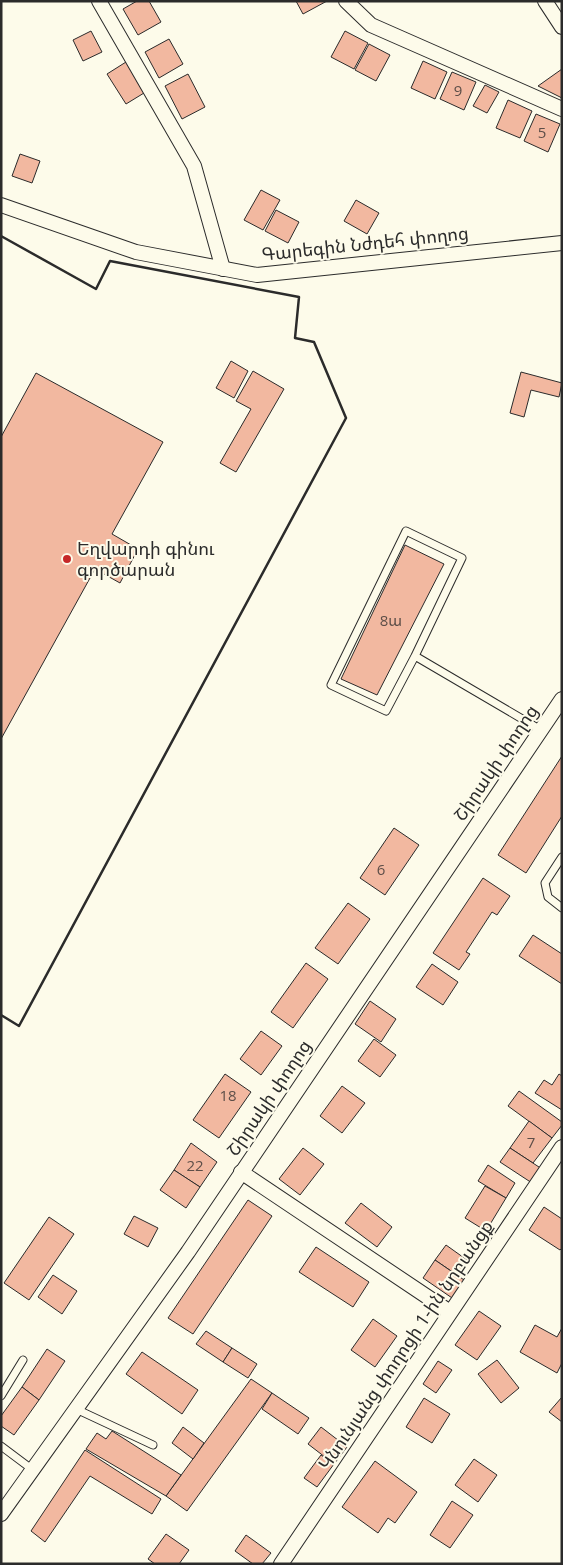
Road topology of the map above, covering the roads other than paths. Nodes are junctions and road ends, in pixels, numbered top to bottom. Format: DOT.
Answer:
graph roads {
  1 [pos="99,1"];
  2 [pos="346,1"];
  3 [pos="545,1"];
  4 [pos="562,27"];
  5 [pos="562,109"];
  6 [pos="1,204"];
  7 [pos="562,243"];
  8 [pos="222,269"];
  9 [pos="415,656"];
  10 [pos="562,699"];
  11 [pos="541,730"];
  12 [pos="562,857"];
  13 [pos="562,908"];
  14 [pos="562,1147"];
  15 [pos="242,1172"];
  16 [pos="450,1312"];
  17 [pos="23,1360"];
  18 [pos="1,1396"];
  19 [pos="76,1409"];
  20 [pos="153,1445"];
  21 [pos="1,1446"];
  22 [pos="32,1470"];
  23 [pos="1,1514"];
  24 [pos="281,1564"];
  1 -- 8 [label="street"];
  2 -- 5 [label="street"];
  3 -- 4 [label="street"];
  6 -- 8 [label="street, Գարեգին Նժդեհ փողոց"];
  7 -- 8 [label="street, Գարեգին Նժդեհ փողոց"];
  9 -- 9 [label="lane"];
  9 -- 11 [label="lane"];
  10 -- 11 [label="street, Շիրակի փողոց"];
  11 -- 15 [label="street, Շիրակի փողոց"];
  12 -- 13 [label="lane"];
  14 -- 16 [label="street, Կնունյանց փողոցի 1-ին նրբանցք"];
  15 -- 16 [label="street"];
  15 -- 19 [label="street, Շիրակի փողոց"];
  16 -- 24 [label="street, Կնունյանց փողոցի 1-ին նրբանցք"];
  17 -- 18 [label="lane"];
  19 -- 20 [label="lane"];
  19 -- 22 [label="street, Շիրակի փողոց"];
  21 -- 22 [label="lane"];
  22 -- 23 [label="street, Շիրակի փողոց"];
}
